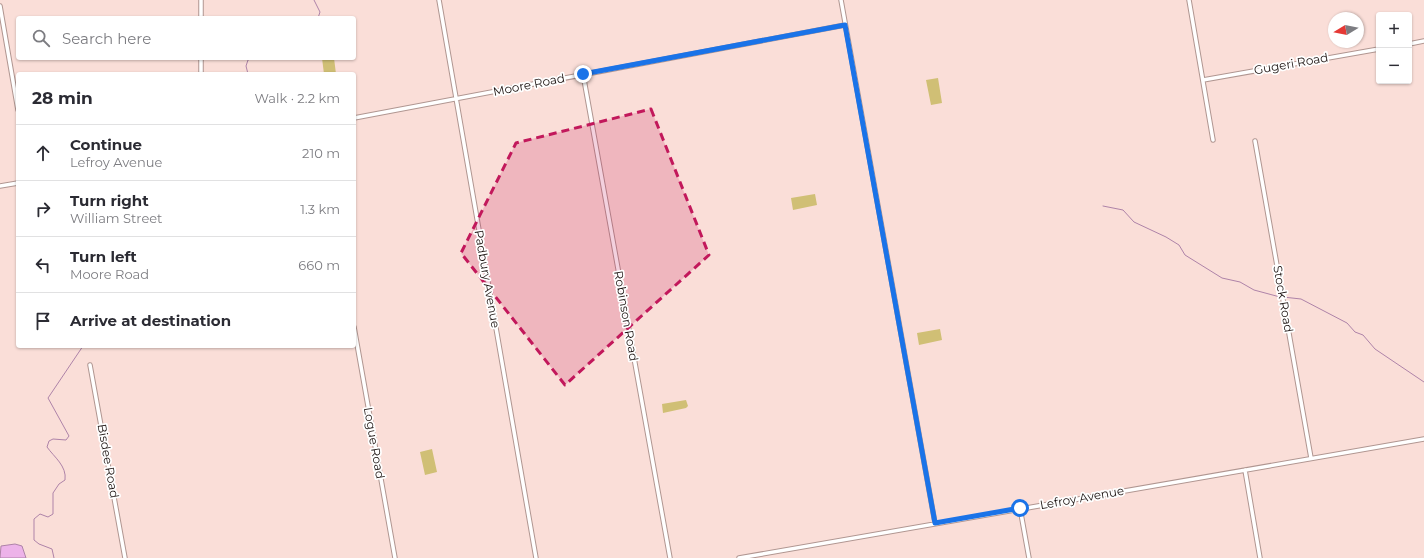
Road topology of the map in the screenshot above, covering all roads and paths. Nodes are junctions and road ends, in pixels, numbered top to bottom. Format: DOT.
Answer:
graph roads {
  1 [pos="201,0"];
  2 [pos="439,0"];
  3 [pos="841,0"];
  4 [pos="1189,0"];
  5 [pos="0,6"];
  6 [pos="201,16"];
  7 [pos="845,25"];
  8 [pos="1424,41"];
  9 [pos="1412,43"];
  10 [pos="1376,50"];
  11 [pos="201,60"];
  12 [pos="201,72"];
  13 [pos="583,74"];
  14 [pos="1203,80"];
  15 [pos="16,98"];
  16 [pos="456,98"];
  17 [pos="356,118"];
  18 [pos="1213,140"];
  19 [pos="1255,140"];
  20 [pos="16,183"];
  21 [pos="0,186"];
  22 [pos="356,338"];
  23 [pos="90,365"];
  24 [pos="1424,439"];
  25 [pos="1311,458"];
  26 [pos="1245,470"];
  27 [pos="1020,508"];
  28 [pos="935,523"];
  29 [pos="125,558"];
  30 [pos="395,558"];
  31 [pos="536,558"];
  32 [pos="670,558"];
  33 [pos="739,558"];
  34 [pos="1029,558"];
  35 [pos="1260,558"];
  1 -- 6 [label="street"];
  2 -- 16 [label="street, Padbury Avenue"];
  3 -- 7 [label="street"];
  4 -- 14 [label="street"];
  5 -- 15 [label="street"];
  7 -- 13 [label="street, Moore Road"];
  7 -- 28 [label="street"];
  8 -- 9 [label="street"];
  10 -- 14 [label="street, Gugeri Road"];
  11 -- 12 [label="street"];
  13 -- 16 [label="street, Moore Road"];
  13 -- 32 [label="street, Robinson Road"];
  14 -- 18 [label="street"];
  16 -- 17 [label="street, Moore Road"];
  16 -- 31 [label="street, Padbury Avenue"];
  19 -- 25 [label="street, Stock Road"];
  20 -- 21 [label="street"];
  22 -- 30 [label="street, Logue Road"];
  23 -- 29 [label="street, Bisdee Road"];
  24 -- 25 [label="street, Lefroy Avenue"];
  25 -- 26 [label="street, Lefroy Avenue"];
  26 -- 27 [label="street, Lefroy Avenue"];
  26 -- 35 [label="street"];
  27 -- 28 [label="street, Lefroy Avenue"];
  27 -- 34 [label="street"];
  28 -- 33 [label="street, Lefroy Avenue"];
}
